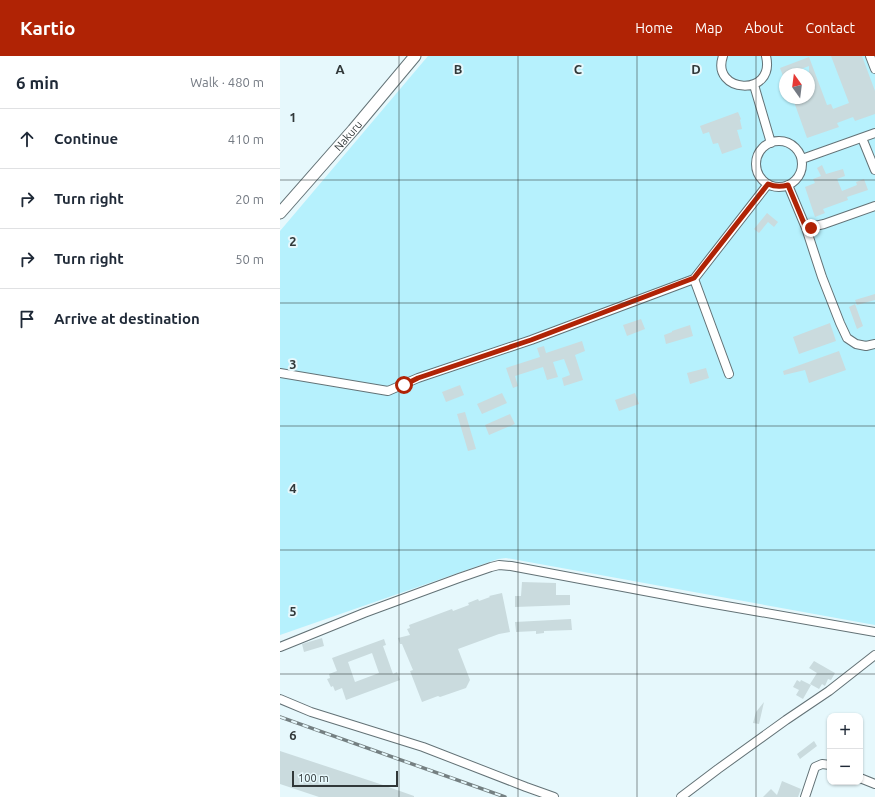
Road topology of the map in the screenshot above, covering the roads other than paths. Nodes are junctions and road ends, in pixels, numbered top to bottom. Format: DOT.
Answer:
graph roads {
  1 [pos="415,56"];
  2 [pos="722,56"];
  3 [pos="766,56"];
  4 [pos="870,56"];
  5 [pos="875,68"];
  6 [pos="754,84"];
  7 [pos="875,133"];
  8 [pos="862,138"];
  9 [pos="771,143"];
  10 [pos="802,159"];
  11 [pos="875,170"];
  12 [pos="768,184"];
  13 [pos="788,185"];
  14 [pos="875,206"];
  15 [pos="280,213"];
  16 [pos="806,228"];
  17 [pos="694,278"];
  18 [pos="875,344"];
  19 [pos="280,373"];
  20 [pos="729,374"];
  21 [pos="875,632"];
  22 [pos="280,647"];
  23 [pos="875,655"];
  24 [pos="280,699"];
  25 [pos="827,765"];
  26 [pos="863,779"];
  27 [pos="875,784"];
  28 [pos="554,797"];
  29 [pos="681,797"];
  30 [pos="805,797"];
  1 -- 15 [label="main road, Nakuru"];
  2 -- 6 [label="street"];
  3 -- 6 [label="street"];
  4 -- 5 [label="street"];
  6 -- 9 [label="street"];
  7 -- 8 [label="street"];
  8 -- 10 [label="street"];
  8 -- 11 [label="street"];
  9 -- 10 [label="street"];
  9 -- 12 [label="street"];
  10 -- 13 [label="street"];
  12 -- 13 [label="street"];
  12 -- 17 [label="street"];
  13 -- 16 [label="street"];
  14 -- 16 [label="street"];
  16 -- 18 [label="street"];
  17 -- 19 [label="street"];
  17 -- 20 [label="street"];
  21 -- 22 [label="street"];
  23 -- 29 [label="street"];
  24 -- 28 [label="street"];
  25 -- 30 [label="street"];
  26 -- 27 [label="street"];
}
